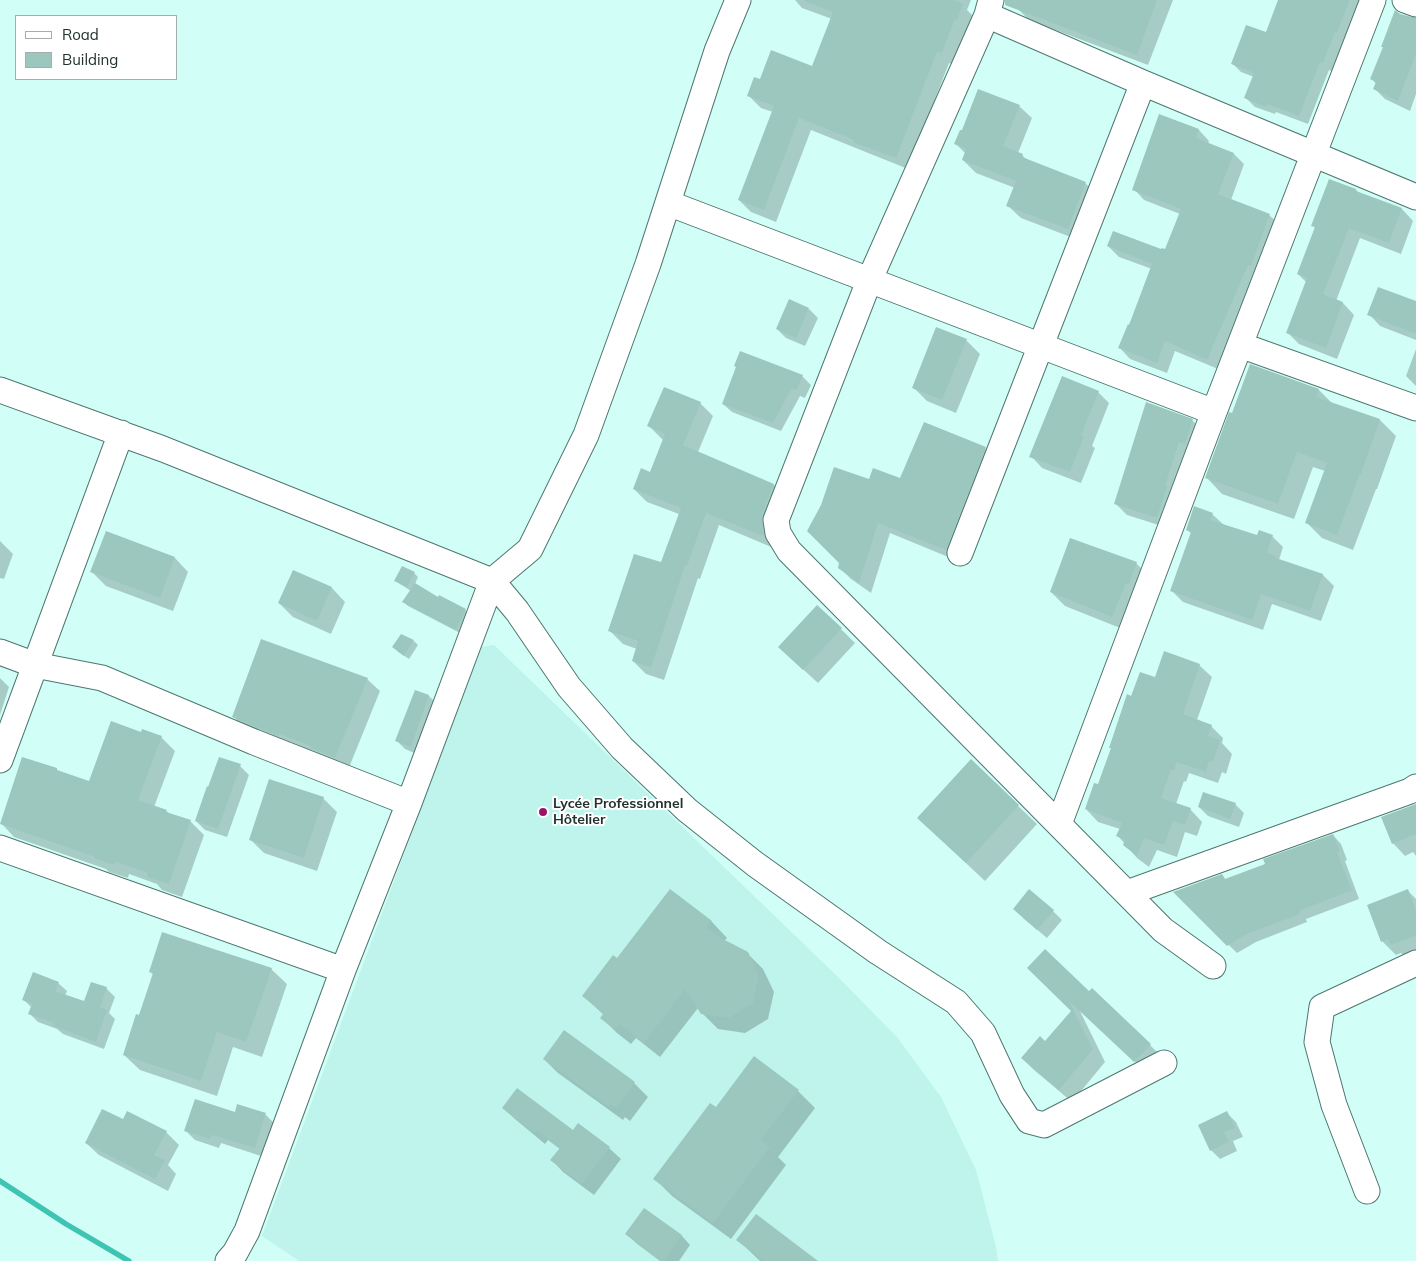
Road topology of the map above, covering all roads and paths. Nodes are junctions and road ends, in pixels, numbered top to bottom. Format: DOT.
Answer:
graph roads {
  1 [pos="738,0"];
  2 [pos="1373,0"];
  3 [pos="1405,0"];
  4 [pos="1416,4"];
  5 [pos="989,8"];
  6 [pos="1143,83"];
  7 [pos="1314,154"];
  8 [pos="1416,197"];
  9 [pos="668,203"];
  10 [pos="869,280"];
  11 [pos="1240,345"];
  12 [pos="1040,346"];
  13 [pos="0,390"];
  14 [pos="1416,408"];
  15 [pos="1214,412"];
  16 [pos="122,433"];
  17 [pos="960,553"];
  18 [pos="492,581"];
  19 [pos="0,652"];
  20 [pos="35,665"];
  21 [pos="0,760"];
  22 [pos="1416,787"];
  23 [pos="409,803"];
  24 [pos="1059,824"];
  25 [pos="0,848"];
  26 [pos="1128,894"];
  27 [pos="1416,963"];
  28 [pos="1213,966"];
  29 [pos="343,970"];
  30 [pos="1164,1062"];
  31 [pos="1367,1192"];
  32 [pos="228,1261"];
  1 -- 9 [label="street"];
  2 -- 7 [label="street"];
  3 -- 4 [label="street"];
  5 -- 6 [label="street"];
  5 -- 10 [label="street"];
  6 -- 7 [label="street"];
  6 -- 12 [label="street"];
  7 -- 8 [label="street"];
  7 -- 11 [label="street"];
  9 -- 10 [label="street"];
  9 -- 18 [label="street"];
  10 -- 12 [label="street"];
  10 -- 24 [label="street"];
  11 -- 14 [label="street"];
  11 -- 15 [label="street"];
  12 -- 15 [label="street"];
  12 -- 17 [label="street"];
  13 -- 16 [label="street"];
  15 -- 24 [label="street"];
  16 -- 18 [label="street"];
  16 -- 20 [label="street"];
  18 -- 23 [label="street"];
  18 -- 30 [label="street"];
  19 -- 20 [label="street"];
  20 -- 21 [label="street"];
  20 -- 23 [label="street"];
  22 -- 26 [label="street"];
  23 -- 29 [label="street"];
  24 -- 26 [label="street"];
  25 -- 29 [label="street"];
  26 -- 28 [label="street"];
  27 -- 31 [label="street"];
  29 -- 32 [label="street"];
}
